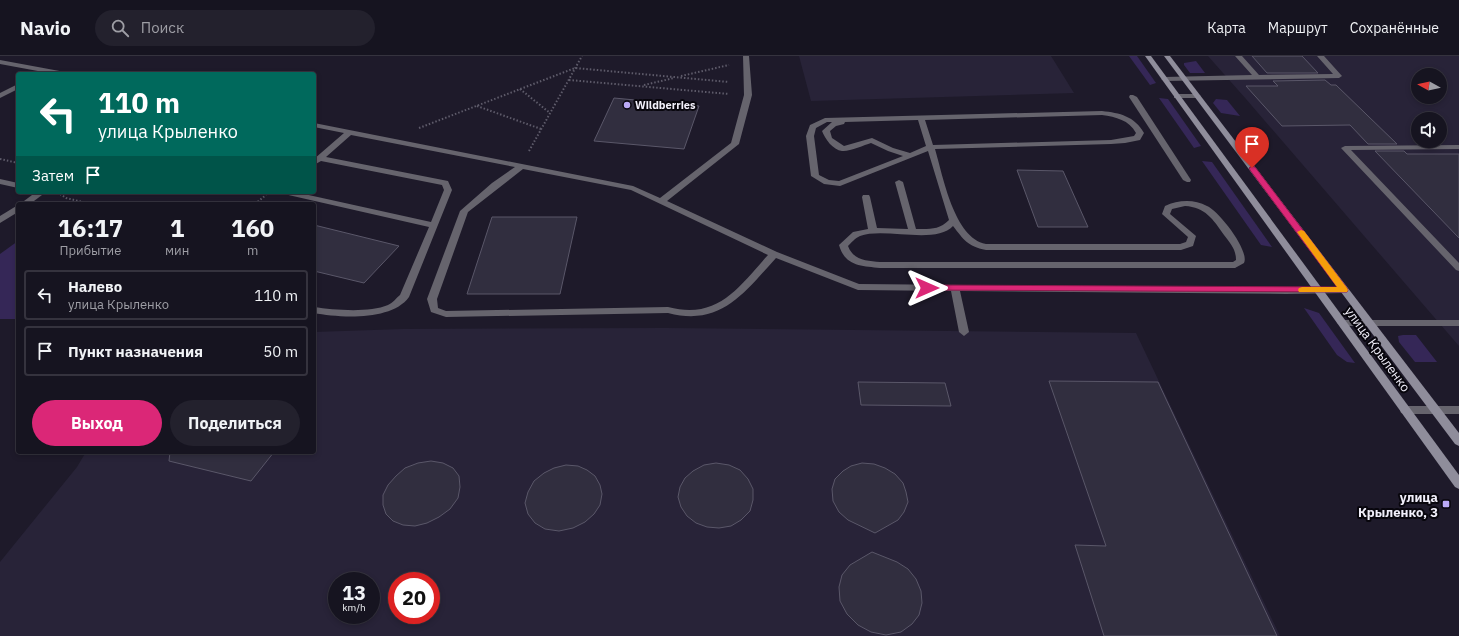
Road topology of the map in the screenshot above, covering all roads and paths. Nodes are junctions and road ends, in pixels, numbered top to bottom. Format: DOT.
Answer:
graph roads {
  1 [pos="582,56"];
  2 [pos="1148,56"];
  3 [pos="1167,56"];
  4 [pos="1238,56"];
  5 [pos="1320,56"];
  6 [pos="746,58"];
  7 [pos="0,62"];
  8 [pos="575,68"];
  9 [pos="42,69"];
  10 [pos="38,72"];
  11 [pos="56,72"];
  12 [pos="678,77"];
  13 [pos="1257,77"];
  14 [pos="1164,79"];
  15 [pos="1184,79"];
  16 [pos="569,80"];
  17 [pos="747,83"];
  18 [pos="642,86"];
  19 [pos="16,87"];
  20 [pos="520,90"];
  21 [pos="748,95"];
  22 [pos="0,96"];
  23 [pos="1176,96"];
  24 [pos="1198,96"];
  25 [pos="1133,97"];
  26 [pos="476,106"];
  27 [pos="550,113"];
  28 [pos="921,118"];
  29 [pos="854,119"];
  30 [pos="316,124"];
  31 [pos="541,129"];
  32 [pos="350,132"];
  33 [pos="389,140"];
  34 [pos="931,147"];
  35 [pos="1459,147"];
  36 [pos="910,155"];
  37 [pos="0,159"];
  38 [pos="317,160"];
  39 [pos="16,163"];
  40 [pos="521,166"];
  41 [pos="1187,180"];
  42 [pos="0,181"];
  43 [pos="899,182"];
  44 [pos="16,185"];
  45 [pos="39,194"];
  46 [pos="61,194"];
  47 [pos="267,194"];
  48 [pos="293,194"];
  49 [pos="866,197"];
  50 [pos="661,201"];
  51 [pos="27,202"];
  52 [pos="83,202"];
  53 [pos="257,202"];
  54 [pos="16,209"];
  55 [pos="0,220"];
  56 [pos="953,220"];
  57 [pos="434,225"];
  58 [pos="873,231"];
  59 [pos="912,232"];
  60 [pos="774,254"];
  61 [pos="1459,268"];
  62 [pos="955,288"];
  63 [pos="1318,290"];
  64 [pos="1344,290"];
  65 [pos="316,310"];
  66 [pos="1342,323"];
  67 [pos="1370,323"];
  68 [pos="1459,323"];
  69 [pos="964,332"];
  70 [pos="1405,410"];
  71 [pos="1436,410"];
  72 [pos="1459,410"];
  73 [pos="1459,441"];
  74 [pos="1459,484"];
  1 -- 8 [label="path"];
  2 -- 14 [label="street, улица Крыленко"];
  3 -- 15 [label="street, улица Крыленко"];
  4 -- 13 [label="lane"];
  5 -- 13 [label="lane"];
  6 -- 12 [label="path"];
  6 -- 17 [label="lane"];
  7 -- 9 [label="lane"];
  8 -- 12 [label="path"];
  8 -- 16 [label="path"];
  8 -- 20 [label="path"];
  9 -- 10 [label="lane"];
  9 -- 11 [label="lane"];
  12 -- 17 [label="path"];
  12 -- 18 [label="path"];
  13 -- 15 [label="lane"];
  14 -- 15 [label="lane"];
  14 -- 23 [label="street, улица Крыленко"];
  15 -- 24 [label="street, улица Крыленко"];
  16 -- 18 [label="path"];
  16 -- 27 [label="path"];
  17 -- 21 [label="lane"];
  18 -- 21 [label="path"];
  19 -- 22 [label="lane"];
  20 -- 26 [label="path"];
  20 -- 27 [label="path"];
  21 -- 50 [label="lane"];
  23 -- 24 [label="lane"];
  23 -- 63 [label="street, улица Крыленко"];
  24 -- 64 [label="street, улица Крыленко"];
  25 -- 41 [label="lane"];
  26 -- 31 [label="path"];
  26 -- 33 [label="path"];
  27 -- 31 [label="path"];
  28 -- 29 [label="lane"];
  28 -- 34 [label="lane"];
  28 -- 34 [label="lane"];
  29 -- 36 [label="lane"];
  29 -- 36 [label="lane"];
  30 -- 32 [label="lane"];
  31 -- 40 [label="path"];
  32 -- 33 [label="lane"];
  32 -- 38 [label="lane"];
  33 -- 40 [label="lane"];
  34 -- 36 [label="lane"];
  34 -- 56 [label="lane"];
  35 -- 61 [label="lane"];
  37 -- 39 [label="path"];
  38 -- 57 [label="lane"];
  40 -- 50 [label="lane"];
  40 -- 60 [label="lane"];
  42 -- 44 [label="lane"];
  43 -- 59 [label="lane"];
  45 -- 51 [label="lane"];
  46 -- 52 [label="path"];
  47 -- 53 [label="path"];
  48 -- 57 [label="lane"];
  49 -- 58 [label="lane"];
  50 -- 60 [label="lane"];
  54 -- 55 [label="lane"];
  56 -- 58 [label="lane"];
  56 -- 59 [label="lane"];
  57 -- 65 [label="lane"];
  58 -- 59 [label="lane"];
  60 -- 62 [label="lane"];
  62 -- 63 [label="lane"];
  62 -- 69 [label="lane"];
  63 -- 64 [label="lane"];
  63 -- 66 [label="street, улица Крыленко"];
  64 -- 67 [label="street, улица Крыленко"];
  66 -- 67 [label="lane"];
  66 -- 70 [label="street, улица Крыленко"];
  67 -- 68 [label="lane"];
  67 -- 71 [label="street, улица Крыленко"];
  70 -- 71 [label="lane"];
  70 -- 74 [label="street, улица Крыленко"];
  71 -- 72 [label="lane"];
  71 -- 73 [label="street, улица Крыленко"];
}
